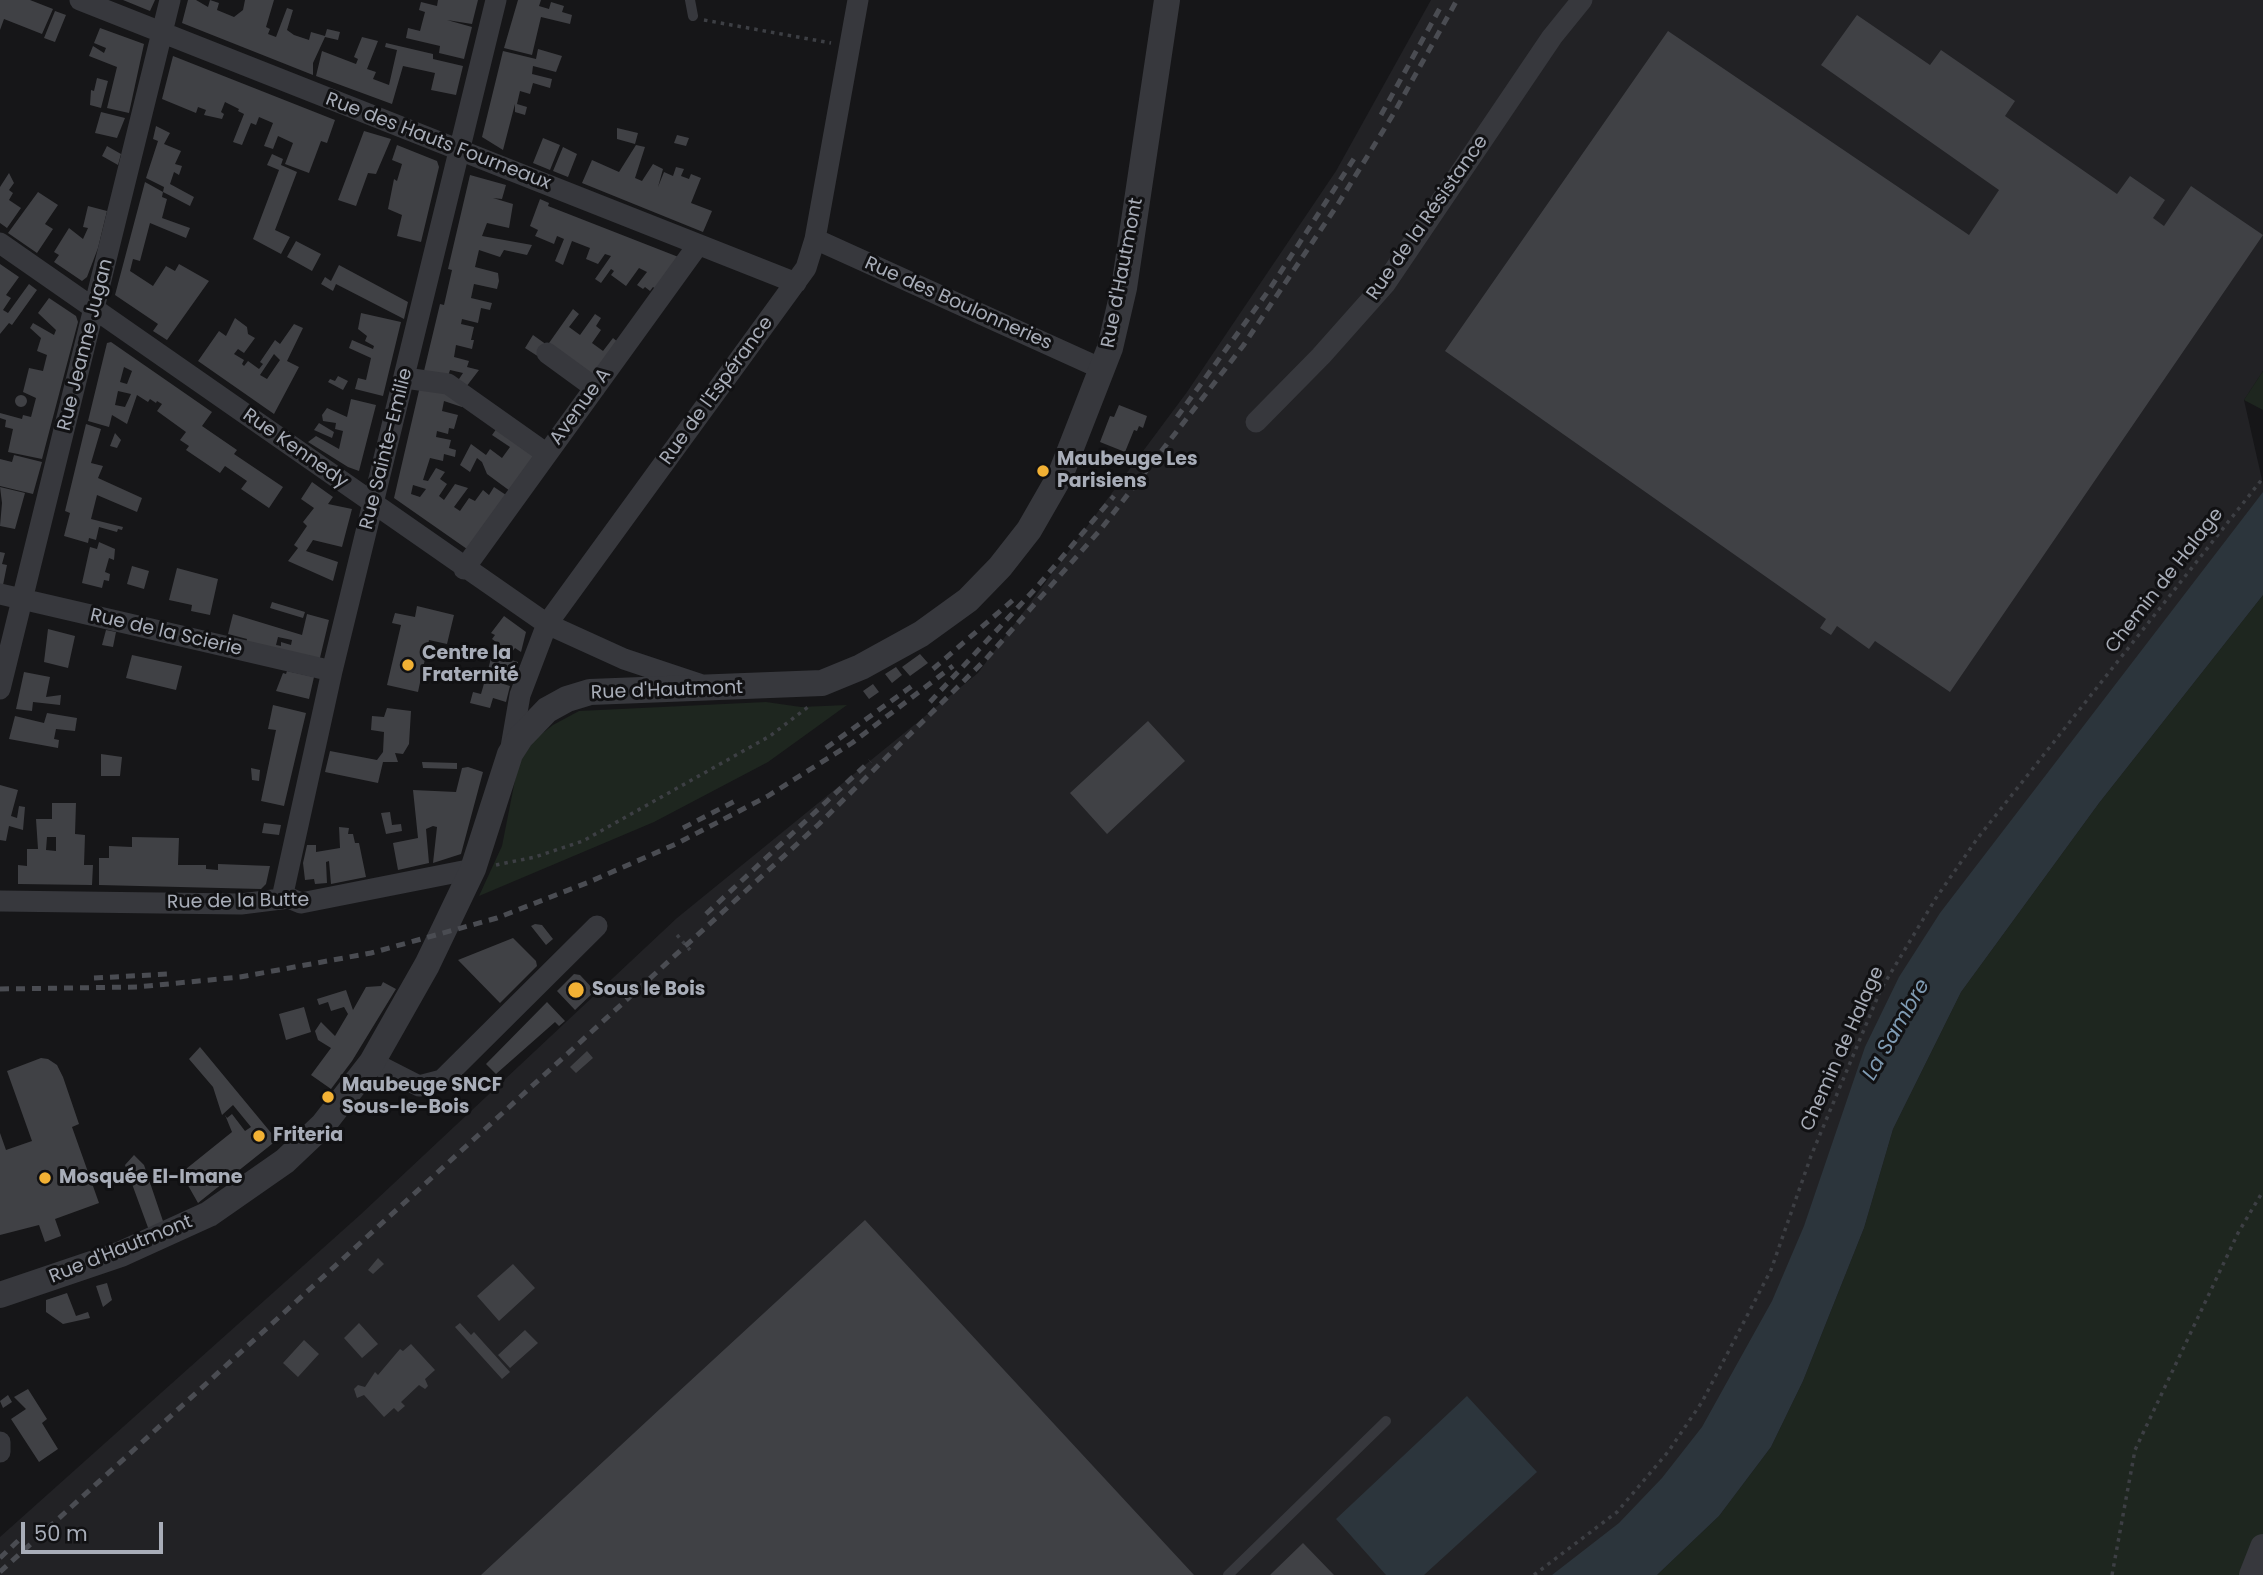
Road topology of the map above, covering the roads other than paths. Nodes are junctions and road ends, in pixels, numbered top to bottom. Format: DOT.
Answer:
graph roads {
  1 [pos="80,0"];
  2 [pos="170,0"];
  3 [pos="496,0"];
  4 [pos="690,0"];
  5 [pos="858,0"];
  6 [pos="1167,0"];
  7 [pos="1582,0"];
  8 [pos="693,16"];
  9 [pos="162,33"];
  10 [pos="458,152"];
  11 [pos="815,239"];
  12 [pos="0,243"];
  13 [pos="698,246"];
  14 [pos="796,284"];
  15 [pos="96,311"];
  16 [pos="547,353"];
  17 [pos="1102,369"];
  18 [pos="405,378"];
  19 [pos="595,388"];
  20 [pos="1256,422"];
  21 [pos="547,454"];
  22 [pos="374,505"];
  23 [pos="464,569"];
  24 [pos="0,594"];
  25 [pos="23,599"];
  26 [pos="547,624"];
  27 [pos="331,671"];
  28 [pos="0,689"];
  29 [pos="714,689"];
  30 [pos="510,754"];
  31 [pos="468,879"];
  32 [pos="282,898"];
  33 [pos="0,901"];
  34 [pos="597,926"];
  35 [pos="372,1062"];
  36 [pos="0,1295"];
  37 [pos="1385,1421"];
  38 [pos="0,1442"];
  39 [pos="0,1452"];
  40 [pos="2263,1547"];
  41 [pos="1228,1575"];
  42 [pos="2252,1575"];
  1 -- 9 [label="street, Rue des Hauts Fourneaux"];
  2 -- 9 [label="street, Rue Jeanne Jugan"];
  3 -- 10 [label="street, Rue Sainte-Emilie"];
  4 -- 8 [label="lane"];
  5 -- 11 [label="street, Rue de l'Espérance"];
  6 -- 17 [label="street, Rue d'Hautmont"];
  7 -- 20 [label="street, Rue de la Résistance"];
  9 -- 10 [label="street, Rue des Hauts Fourneaux"];
  9 -- 15 [label="street, Rue Jeanne Jugan"];
  10 -- 13 [label="street, Rue des Hauts Fourneaux"];
  10 -- 18 [label="street, Rue Sainte-Emilie"];
  11 -- 14 [label="street, Rue de l'Espérance"];
  11 -- 17 [label="street, Rue des Boulonneries"];
  12 -- 15 [label="street, Rue Kennedy"];
  13 -- 14 [label="street, Rue des Hauts Fourneaux"];
  13 -- 19 [label="street, Avenue A"];
  14 -- 26 [label="street, Rue de l'Espérance"];
  15 -- 22 [label="street, Rue Kennedy"];
  15 -- 25 [label="street, Rue Jeanne Jugan"];
  16 -- 19 [label="street"];
  17 -- 29 [label="street, Rue d'Hautmont"];
  18 -- 21 [label="street"];
  18 -- 22 [label="street, Rue Sainte-Emilie"];
  19 -- 21 [label="street, Avenue A"];
  21 -- 23 [label="street, Avenue A"];
  22 -- 23 [label="street, Rue Kennedy"];
  22 -- 27 [label="street, Rue Sainte-Emilie"];
  23 -- 26 [label="street, Rue Kennedy"];
  24 -- 25 [label="street, Rue de la Scierie"];
  25 -- 27 [label="street, Rue de la Scierie"];
  25 -- 28 [label="street, Rue Jeanne Jugan"];
  26 -- 29 [label="street, Rue Kennedy"];
  26 -- 30 [label="street, Rue de l'Espérance"];
  27 -- 32 [label="street, Rue Sainte-Emilie"];
  29 -- 30 [label="street, Rue d'Hautmont"];
  30 -- 31 [label="street, Rue d'Hautmont"];
  31 -- 32 [label="street, Rue de la Butte"];
  31 -- 35 [label="street, Rue d'Hautmont"];
  32 -- 33 [label="street, Rue de la Butte"];
  34 -- 35 [label="street"];
  35 -- 36 [label="street, Rue d'Hautmont"];
  37 -- 41 [label="lane"];
  38 -- 39 [label="street"];
  40 -- 42 [label="street"];
}
